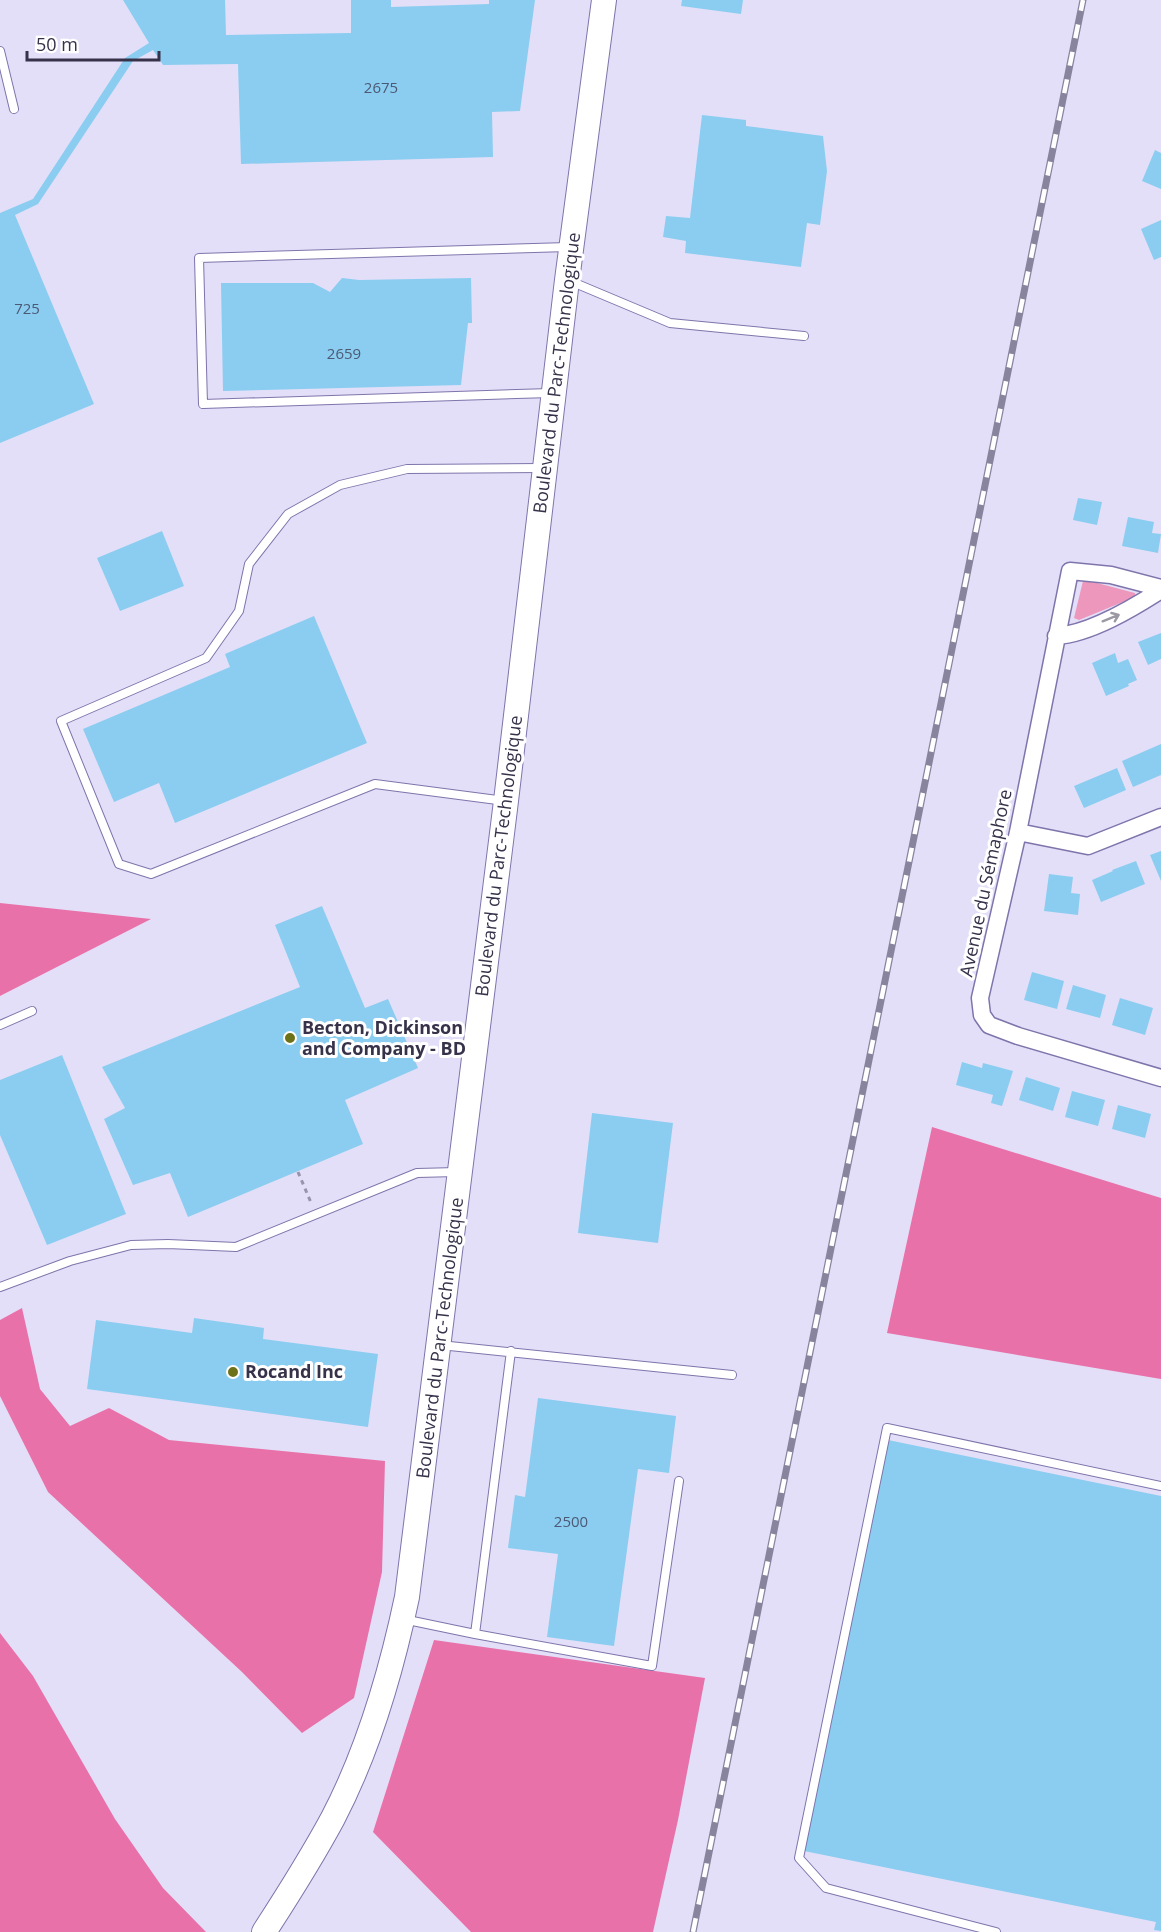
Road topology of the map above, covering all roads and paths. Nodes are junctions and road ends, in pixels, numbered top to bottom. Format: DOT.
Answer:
graph roads {
  1 [pos="604,0"];
  2 [pos="0,51"];
  3 [pos="14,109"];
  4 [pos="572,247"];
  5 [pos="567,280"];
  6 [pos="804,336"];
  7 [pos="554,393"];
  8 [pos="545,468"];
  9 [pos="1161,589"];
  10 [pos="1056,636"];
  11 [pos="506,801"];
  12 [pos="1161,817"];
  13 [pos="1018,832"];
  14 [pos="32,1011"];
  15 [pos="0,1025"];
  16 [pos="1161,1078"];
  17 [pos="298,1172"];
  18 [pos="461,1172"];
  19 [pos="310,1199"];
  20 [pos="0,1287"];
  21 [pos="440,1345"];
  22 [pos="511,1351"];
  23 [pos="732,1375"];
  24 [pos="679,1481"];
  25 [pos="1161,1486"];
  26 [pos="402,1619"];
  27 [pos="475,1634"];
  28 [pos="264,1932"];
  29 [pos="992,1932"];
  1 -- 4 [label="street, Boulevard du Parc-Technologique"];
  2 -- 3 [label="lane"];
  4 -- 5 [label="street, Boulevard du Parc-Technologique"];
  4 -- 7 [label="lane"];
  5 -- 6 [label="lane"];
  5 -- 7 [label="street, Boulevard du Parc-Technologique"];
  7 -- 8 [label="street, Boulevard du Parc-Technologique"];
  8 -- 11 [label="street, Boulevard du Parc-Technologique"];
  8 -- 11 [label="lane"];
  10 -- 9 [label="street, one-way"];
  9 -- 10 [label="street, Avenue du Sémaphore"];
  10 -- 13 [label="street, Avenue du Sémaphore"];
  11 -- 18 [label="street, Boulevard du Parc-Technologique"];
  12 -- 13 [label="street"];
  13 -- 16 [label="street, Avenue du Sémaphore"];
  14 -- 15 [label="lane"];
  17 -- 19 [label="path"];
  18 -- 20 [label="lane"];
  18 -- 21 [label="street, Boulevard du Parc-Technologique"];
  21 -- 22 [label="lane"];
  21 -- 26 [label="street, Boulevard du Parc-Technologique"];
  22 -- 23 [label="lane"];
  22 -- 27 [label="lane"];
  24 -- 27 [label="lane"];
  25 -- 29 [label="lane"];
  26 -- 27 [label="lane"];
  26 -- 28 [label="street, Boulevard du Parc-Technologique"];
}
